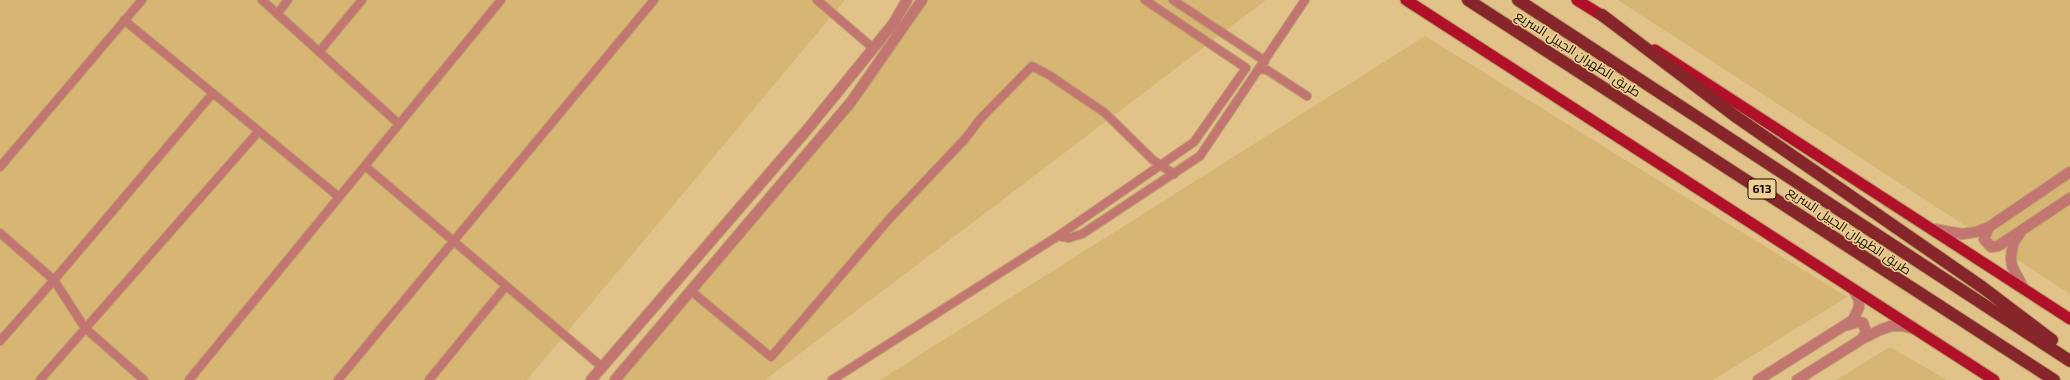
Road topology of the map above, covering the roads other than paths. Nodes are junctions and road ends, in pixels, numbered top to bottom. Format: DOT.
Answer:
graph roads {
  1 [pos="142,0"];
  2 [pos="262,0"];
  3 [pos="288,0"];
  4 [pos="362,0"];
  5 [pos="501,0"];
  6 [pos="654,0"];
  7 [pos="817,0"];
  8 [pos="907,0"];
  9 [pos="922,0"];
  10 [pos="1145,0"];
  11 [pos="1173,0"];
  12 [pos="1305,0"];
  13 [pos="1406,0"];
  14 [pos="1468,0"];
  15 [pos="1518,0"];
  16 [pos="1577,0"];
  17 [pos="277,14"];
  18 [pos="1602,15"];
  19 [pos="124,20"];
  20 [pos="873,48"];
  21 [pos="319,52"];
  22 [pos="1265,61"];
  23 [pos="1246,68"];
  24 [pos="1258,71"];
  25 [pos="213,94"];
  26 [pos="1307,96"];
  27 [pos="399,124"];
  28 [pos="258,131"];
  29 [pos="365,166"];
  30 [pos="1160,166"];
  31 [pos="0,167"];
  32 [pos="2070,172"];
  33 [pos="1174,174"];
  34 [pos="339,197"];
  35 [pos="2070,198"];
  36 [pos="1989,227"];
  37 [pos="1934,229"];
  38 [pos="2022,230"];
  39 [pos="0,233"];
  40 [pos="1058,236"];
  41 [pos="454,241"];
  42 [pos="54,280"];
  43 [pos="1849,285"];
  44 [pos="506,286"];
  45 [pos="692,291"];
  46 [pos="2025,291"];
  47 [pos="2070,319"];
  48 [pos="1845,326"];
  49 [pos="85,328"];
  50 [pos="1922,332"];
  51 [pos="1862,339"];
  52 [pos="0,341"];
  53 [pos="2070,354"];
  54 [pos="2070,361"];
  55 [pos="602,367"];
  56 [pos="40,380"];
  57 [pos="144,380"];
  58 [pos="189,380"];
  59 [pos="338,380"];
  60 [pos="429,380"];
  61 [pos="591,380"];
  62 [pos="615,380"];
  63 [pos="832,380"];
  64 [pos="1758,380"];
  65 [pos="1797,380"];
  66 [pos="1994,380"];
  67 [pos="2054,380"];
  1 -- 19 [label="street"];
  2 -- 17 [label="street"];
  3 -- 17 [label="street"];
  4 -- 21 [label="street"];
  5 -- 27 [label="street"];
  6 -- 41 [label="street"];
  7 -- 20 [label="street"];
  8 -- 20 [label="street"];
  9 -- 45 [label="street"];
  10 -- 23 [label="street"];
  11 -- 22 [label="street"];
  12 -- 22 [label="street"];
  13 -- 43 [label="main road"];
  14 -- 67 [label="highway, طريق الظهران الجبيل السريع / 613"];
  15 -- 54 [label="highway, طريق الظهران الجبيل السريع / 613"];
  16 -- 18 [label="main road"];
  17 -- 21 [label="street"];
  18 -- 37 [label="main road"];
  18 -- 53 [label="highway"];
  19 -- 25 [label="street"];
  19 -- 31 [label="street"];
  20 -- 55 [label="street"];
  21 -- 27 [label="street"];
  22 -- 24 [label="street"];
  23 -- 24 [label="street"];
  23 -- 30 [label="street"];
  24 -- 26 [label="street"];
  24 -- 33 [label="street"];
  25 -- 28 [label="street"];
  25 -- 42 [label="street"];
  27 -- 29 [label="street"];
  28 -- 34 [label="street"];
  28 -- 49 [label="street"];
  29 -- 34 [label="street"];
  29 -- 41 [label="street"];
  30 -- 33 [label="street"];
  30 -- 40 [label="street"];
  30 -- 45 [label="street"];
  32 -- 36 [label="street"];
  33 -- 40 [label="street"];
  34 -- 58 [label="street"];
  35 -- 38 [label="street"];
  36 -- 37 [label="street"];
  36 -- 38 [label="street"];
  37 -- 46 [label="main road"];
  38 -- 46 [label="street"];
  39 -- 42 [label="street"];
  40 -- 63 [label="street"];
  41 -- 44 [label="street"];
  41 -- 59 [label="street"];
  42 -- 49 [label="street"];
  42 -- 52 [label="street"];
  43 -- 48 [label="street"];
  43 -- 50 [label="main road"];
  44 -- 55 [label="street"];
  44 -- 60 [label="street"];
  45 -- 62 [label="street"];
  46 -- 47 [label="main road"];
  48 -- 51 [label="street"];
  48 -- 64 [label="street"];
  49 -- 56 [label="street"];
  49 -- 57 [label="street"];
  50 -- 51 [label="street"];
  50 -- 66 [label="main road"];
  51 -- 65 [label="street"];
  55 -- 61 [label="street"];
}
